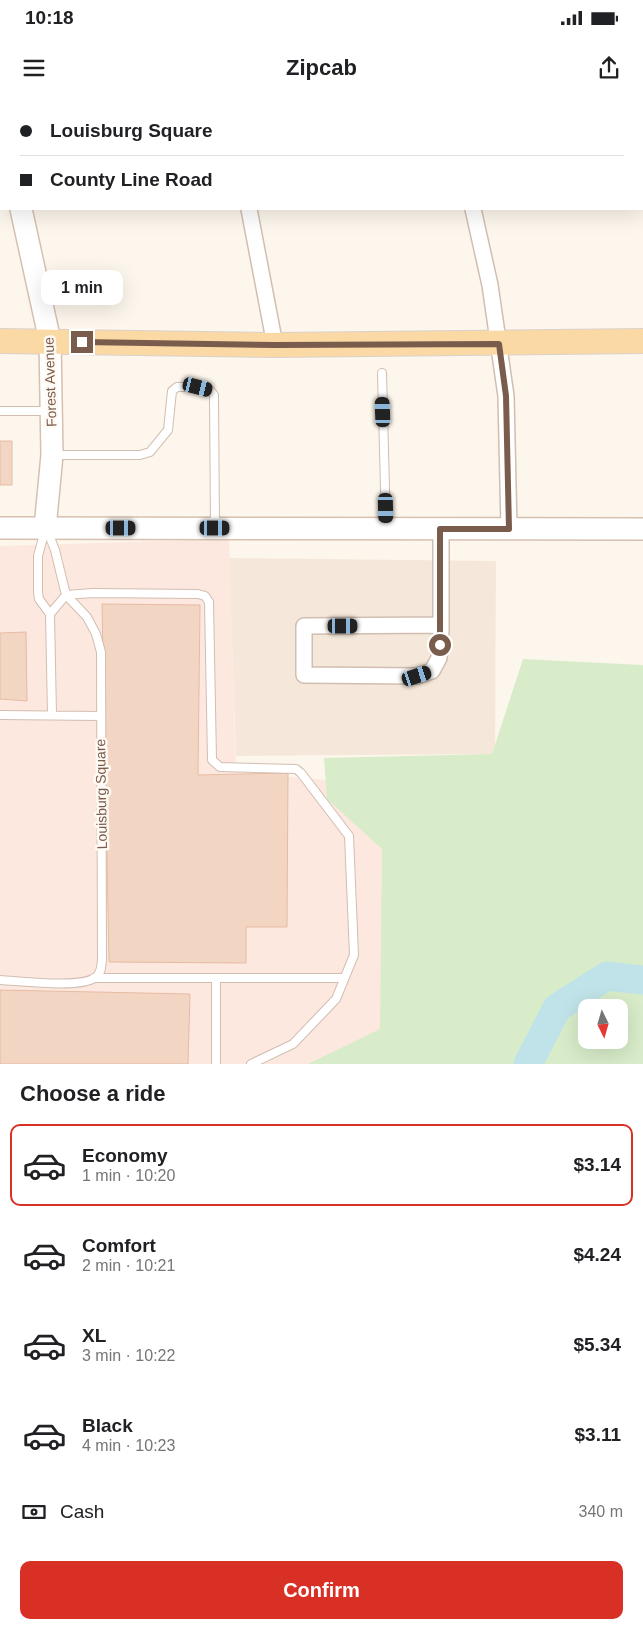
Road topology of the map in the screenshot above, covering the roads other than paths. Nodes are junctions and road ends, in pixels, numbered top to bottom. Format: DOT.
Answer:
graph roads {
  1 [pos="21,210"];
  2 [pos="249,210"];
  3 [pos="473,210"];
  4 [pos="0,341"];
  5 [pos="50,341"];
  6 [pos="643,341"];
  7 [pos="499,344"];
  8 [pos="275,345"];
  9 [pos="382,373"];
  10 [pos="0,411"];
  11 [pos="51,411"];
  12 [pos="52,455"];
  13 [pos="0,528"];
  14 [pos="45,528"];
  15 [pos="215,528"];
  16 [pos="386,528"];
  17 [pos="440,529"];
  18 [pos="509,529"];
  19 [pos="643,529"];
  20 [pos="66,595"];
  21 [pos="50,614"];
  22 [pos="441,625"];
  23 [pos="0,715"];
  24 [pos="52,715"];
  25 [pos="100,716"];
  26 [pos="94,978"];
  27 [pos="344,978"];
  28 [pos="216,979"];
  29 [pos="0,980"];
  30 [pos="216,1064"];
  31 [pos="252,1064"];
  1 -- 5 [label="street, Forest Avenue"];
  2 -- 8 [label="street"];
  3 -- 7 [label="street"];
  4 -- 5 [label="main road"];
  5 -- 8 [label="main road"];
  5 -- 11 [label="street, Forest Avenue"];
  6 -- 7 [label="main road"];
  7 -- 8 [label="main road"];
  7 -- 18 [label="street"];
  9 -- 16 [label="lane"];
  10 -- 11 [label="lane"];
  11 -- 12 [label="street, Forest Avenue"];
  12 -- 14 [label="street, Forest Avenue"];
  12 -- 15 [label="lane"];
  13 -- 14 [label="street"];
  14 -- 15 [label="street"];
  14 -- 20 [label="lane"];
  14 -- 21 [label="lane"];
  15 -- 16 [label="street"];
  16 -- 17 [label="street"];
  17 -- 18 [label="street"];
  17 -- 22 [label="street"];
  18 -- 19 [label="street"];
  20 -- 21 [label="lane"];
  20 -- 25 [label="lane, Louisburg Square"];
  20 -- 27 [label="lane"];
  21 -- 24 [label="lane"];
  22 -- 22 [label="street"];
  23 -- 24 [label="lane"];
  24 -- 25 [label="lane"];
  25 -- 26 [label="lane, Louisburg Square"];
  26 -- 28 [label="lane"];
  26 -- 29 [label="lane"];
  27 -- 28 [label="lane"];
  27 -- 31 [label="lane"];
  28 -- 30 [label="lane"];
}
